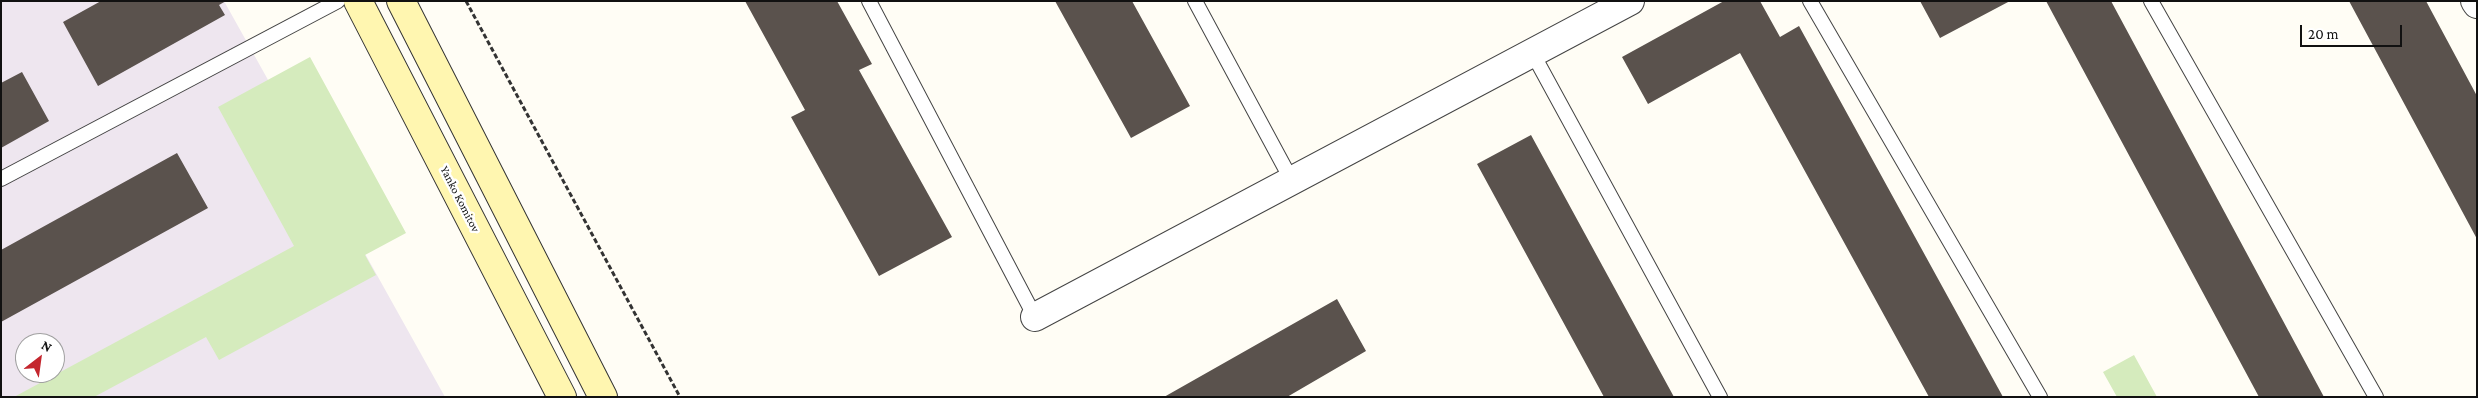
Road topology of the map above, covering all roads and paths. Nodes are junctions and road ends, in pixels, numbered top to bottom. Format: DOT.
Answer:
graph roads {
  1 [pos="338,1"];
  2 [pos="358,1"];
  3 [pos="401,1"];
  4 [pos="466,1"];
  5 [pos="869,1"];
  6 [pos="1195,1"];
  7 [pos="1630,1"];
  8 [pos="1810,1"];
  9 [pos="2151,1"];
  10 [pos="1533,54"];
  11 [pos="1,179"];
  12 [pos="1292,181"];
  13 [pos="1035,317"];
  14 [pos="562,397"];
  15 [pos="603,397"];
  16 [pos="680,397"];
  17 [pos="1720,397"];
  18 [pos="2040,397"];
  19 [pos="2376,397"];
  1 -- 11 [label="lane"];
  2 -- 14 [label="main road, Yanko Komitov"];
  3 -- 15 [label="main road"];
  4 -- 16 [label="path"];
  5 -- 13 [label="lane"];
  6 -- 12 [label="lane"];
  7 -- 10 [label="street"];
  8 -- 18 [label="lane"];
  9 -- 19 [label="lane"];
  10 -- 12 [label="street"];
  10 -- 17 [label="lane"];
  12 -- 13 [label="street"];
}
